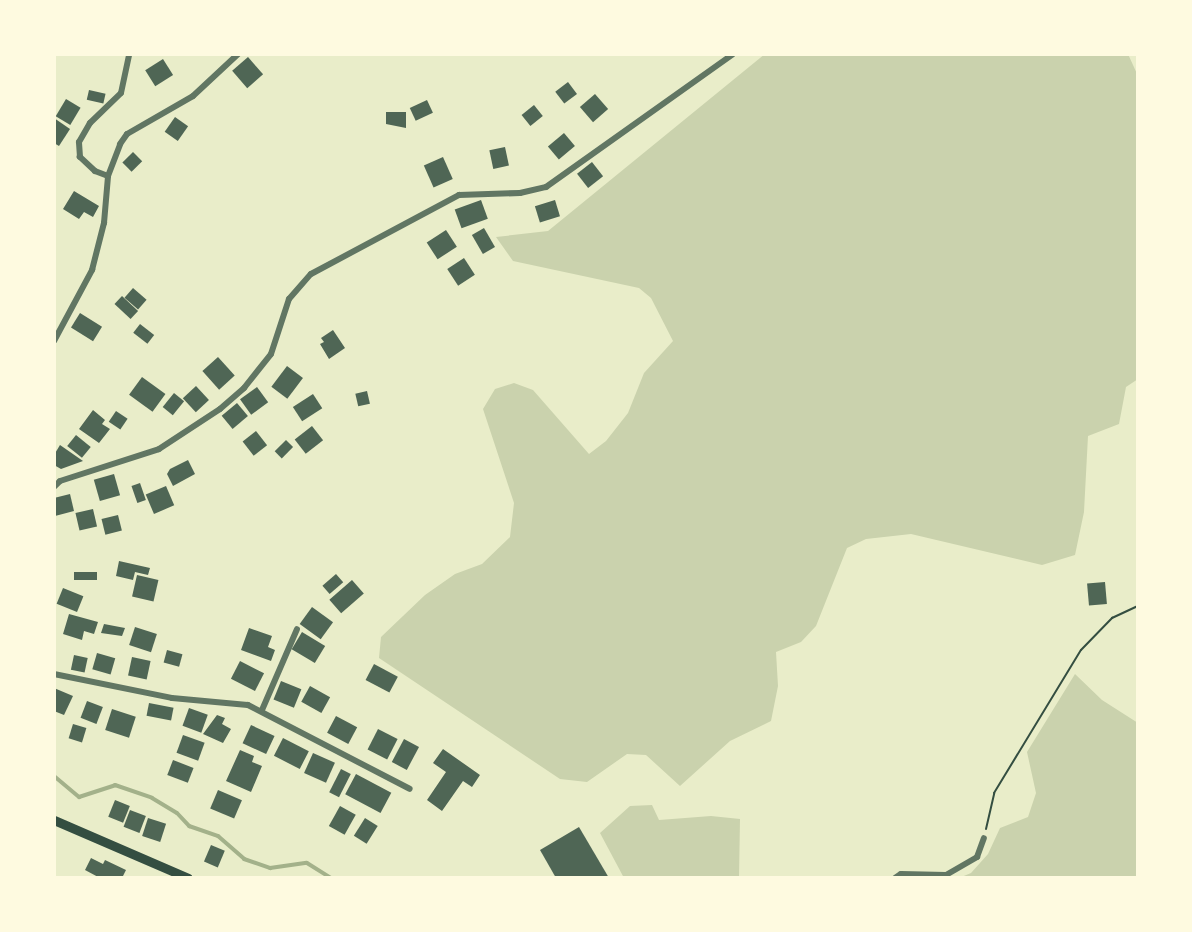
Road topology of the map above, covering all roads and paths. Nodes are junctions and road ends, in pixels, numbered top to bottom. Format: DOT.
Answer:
graph roads {
  1 [pos="129,54"];
  2 [pos="238,54"];
  3 [pos="733,54"];
  4 [pos="108,176"];
  5 [pos="54,341"];
  6 [pos="54,487"];
  7 [pos="1138,606"];
  8 [pos="297,629"];
  9 [pos="54,674"];
  10 [pos="262,710"];
  11 [pos="410,789"];
  12 [pos="54,820"];
  13 [pos="984,838"];
  14 [pos="188,878"];
  15 [pos="895,878"];
  1 -- 4 [label="street"];
  2 -- 4 [label="street"];
  3 -- 6 [label="street"];
  4 -- 5 [label="street"];
  7 -- 13 [label="path"];
  8 -- 10 [label="street"];
  9 -- 10 [label="street"];
  10 -- 11 [label="street"];
  12 -- 14 [label="main road"];
  13 -- 15 [label="street"];
}
